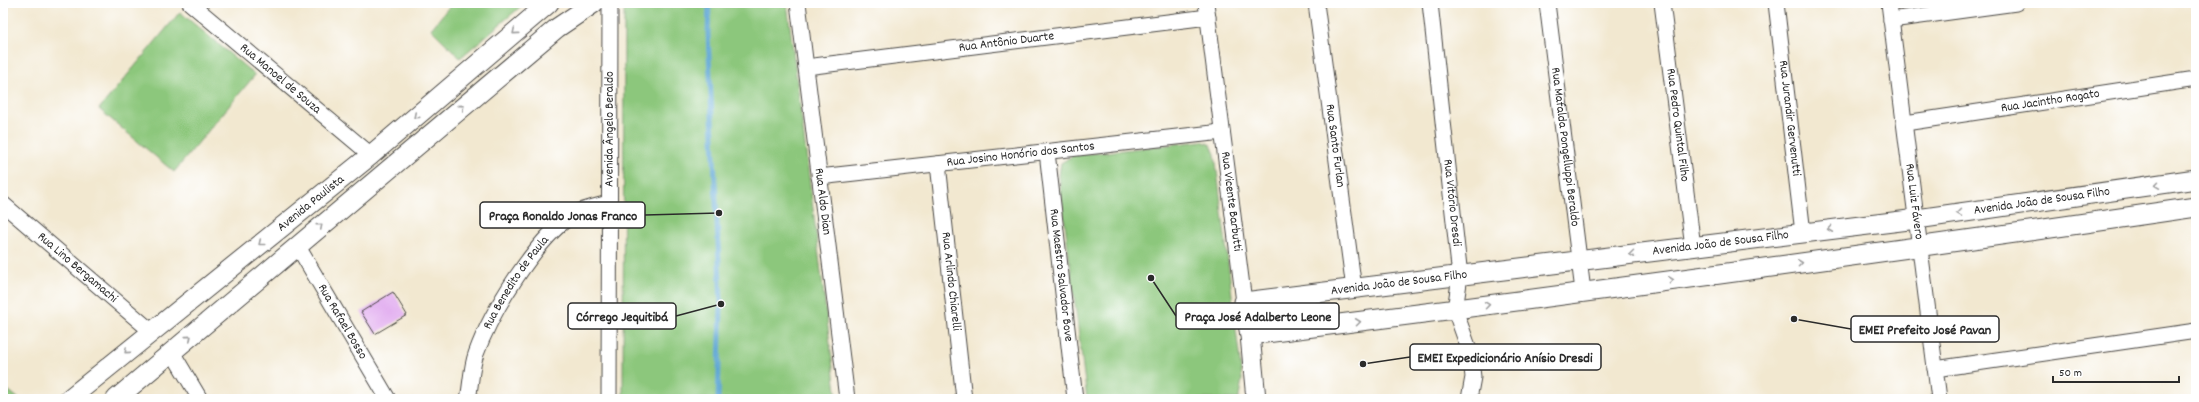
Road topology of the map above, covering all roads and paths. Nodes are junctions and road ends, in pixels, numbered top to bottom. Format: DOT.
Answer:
graph roads {
  1 [pos="190,3"];
  2 [pos="549,3"];
  3 [pos="594,3"];
  4 [pos="610,3"];
  5 [pos="798,3"];
  6 [pos="1316,3"];
  7 [pos="1430,3"];
  8 [pos="1547,3"];
  9 [pos="1662,3"];
  10 [pos="1776,3"];
  11 [pos="1889,3"];
  12 [pos="2016,3"];
  13 [pos="1207,10"];
  14 [pos="1891,20"];
  15 [pos="806,67"];
  16 [pos="2196,79"];
  17 [pos="1904,122"];
  18 [pos="1222,132"];
  19 [pos="1047,152"];
  20 [pos="371,155"];
  21 [pos="938,164"];
  22 [pos="819,177"];
  23 [pos="2196,179"];
  24 [pos="609,203"];
  25 [pos="3,204"];
  26 [pos="2196,207"];
  27 [pos="1917,219"];
  28 [pos="1803,233"];
  29 [pos="297,245"];
  30 [pos="1693,247"];
  31 [pos="1920,247"];
  32 [pos="1579,261"];
  33 [pos="1460,276"];
  34 [pos="1354,289"];
  35 [pos="1583,291"];
  36 [pos="1244,302"];
  37 [pos="1455,310"];
  38 [pos="151,331"];
  39 [pos="2196,331"];
  40 [pos="1250,335"];
  41 [pos="172,352"];
  42 [pos="1936,369"];
  43 [pos="69,399"];
  44 [pos="116,399"];
  45 [pos="200,399"];
  46 [pos="388,399"];
  47 [pos="468,399"];
  48 [pos="609,399"];
  49 [pos="847,399"];
  50 [pos="964,399"];
  51 [pos="1075,399"];
  52 [pos="1256,399"];
  53 [pos="1469,399"];
  54 [pos="1939,399"];
  1 -- 20 [label="street, Rua Manoel de Souza"];
  2 -- 20 [label="street, Avenida Paulista, one-way"];
  29 -- 3 [label="street, Avenida Paulista, one-way"];
  4 -- 24 [label="street, Avenida Ângelo Beraldo"];
  5 -- 15 [label="street, Rua Aldo Dian"];
  6 -- 34 [label="street, Rua Santo Furlan"];
  7 -- 33 [label="street, Rua Vitório Dresdi"];
  8 -- 32 [label="street, Rua Mafalda Pongelluppi Beraldo"];
  9 -- 30 [label="street, Rua Pedro Quintal Filho"];
  10 -- 28 [label="street, Rua Jurandir Gervenutti"];
  11 -- 14 [label="street, Rua Luiz Fávero"];
  12 -- 14 [label="street"];
  13 -- 15 [label="street, Rua Antônio Duarte"];
  13 -- 18 [label="street, Rua Vicente Barbutti"];
  14 -- 17 [label="street, Rua Luiz Fávero"];
  15 -- 22 [label="street, Rua Aldo Dian"];
  16 -- 17 [label="street, Rua Jacintho Rogato"];
  17 -- 27 [label="street, Rua Luiz Fávero"];
  18 -- 19 [label="street, Rua Josino Honório dos Santos"];
  18 -- 36 [label="street, Rua Vicente Barbutti"];
  19 -- 21 [label="street, Rua Josino Honório dos Santos"];
  19 -- 51 [label="street, Rua Maestro Salvador Bove"];
  20 -- 38 [label="street, Avenida Paulista, one-way"];
  21 -- 22 [label="street, Rua Josino Honório dos Santos"];
  21 -- 50 [label="street, Rua Arlindo Chiarelli"];
  22 -- 49 [label="street, Rua Aldo Dian"];
  23 -- 27 [label="street, Avenida João de Sousa Filho, one-way"];
  24 -- 47 [label="street, Rua Benedito de Paula"];
  24 -- 48 [label="street, Avenida Ângelo Beraldo"];
  25 -- 38 [label="street, Rua Lino Bergamachi"];
  26 -- 31 [label="street"];
  27 -- 28 [label="street, Avenida João de Sousa Filho, one-way"];
  27 -- 31 [label="street, Rua Luiz Fávero"];
  28 -- 30 [label="street, Avenida João de Sousa Filho"];
  41 -- 29 [label="street, Avenida Paulista, one-way"];
  29 -- 46 [label="street, Rua Rafael Bosso"];
  30 -- 32 [label="street, Avenida João de Sousa Filho, one-way"];
  35 -- 31 [label="street, one-way"];
  31 -- 42 [label="street, Rua Luiz Fávero"];
  32 -- 33 [label="street, Avenida João de Sousa Filho"];
  32 -- 35 [label="street, Rua Mafalda Pongelluppi Beraldo"];
  33 -- 34 [label="street, Avenida João de Sousa Filho"];
  33 -- 37 [label="street, Rua Vitório Dresdi"];
  34 -- 36 [label="street, Avenida João de Sousa Filho"];
  37 -- 35 [label="street, one-way"];
  36 -- 40 [label="street, Rua Vicente Barbutti"];
  40 -- 37 [label="street, one-way"];
  37 -- 53 [label="street, Rua Vitório Dresdi"];
  38 -- 43 [label="street, Avenida Paulista, one-way"];
  39 -- 42 [label="street"];
  40 -- 52 [label="street, Rua Vicente Barbutti"];
  41 -- 44 [label="street, Avenida Paulista"];
  41 -- 45 [label="street"];
  42 -- 54 [label="street, Rua Luiz Fávero"];
}
